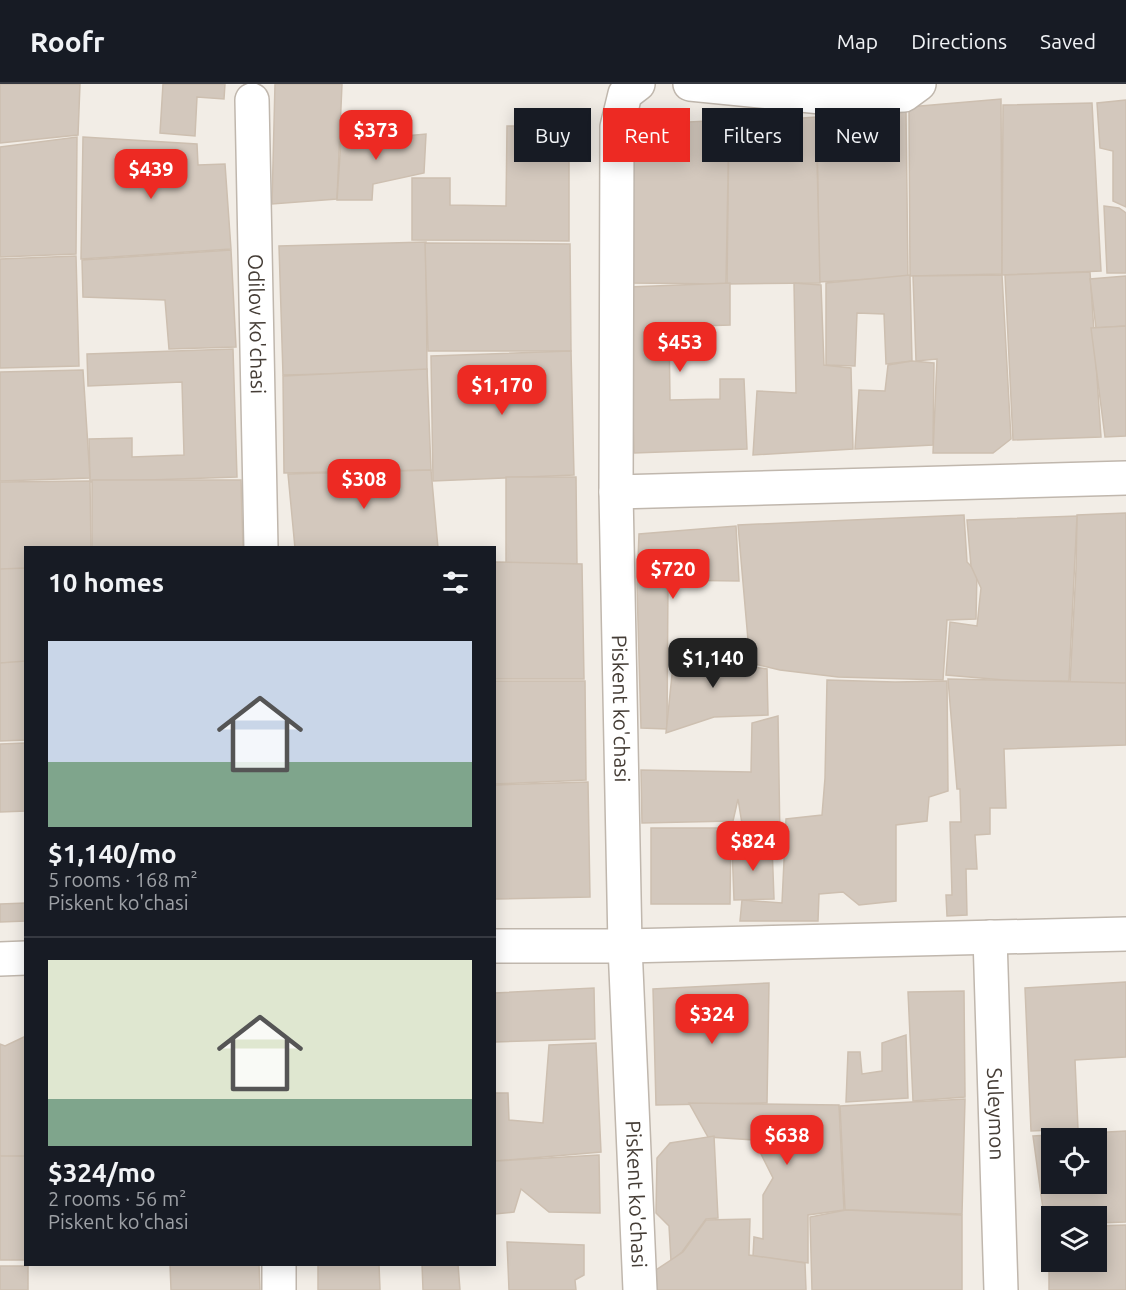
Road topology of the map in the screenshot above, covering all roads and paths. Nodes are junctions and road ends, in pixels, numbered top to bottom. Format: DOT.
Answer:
graph roads {
  1 [pos="638,84"];
  2 [pos="690,84"];
  3 [pos="919,84"];
  4 [pos="252,100"];
  5 [pos="1126,478"];
  6 [pos="616,492"];
  7 [pos="261,546"];
  8 [pos="1126,934"];
  9 [pos="990,937"];
  10 [pos="496,946"];
  11 [pos="625,946"];
  12 [pos="24,958"];
  13 [pos="0,959"];
  14 [pos="279,1266"];
  15 [pos="279,1290"];
  16 [pos="640,1290"];
  17 [pos="1001,1290"];
  1 -- 6 [label="street, Piskent ko'chasi"];
  2 -- 3 [label="street"];
  4 -- 7 [label="street, Odilov ko'chasi"];
  5 -- 6 [label="street"];
  6 -- 11 [label="street, Piskent ko'chasi"];
  8 -- 9 [label="street"];
  9 -- 11 [label="street"];
  9 -- 17 [label="street, Suleymon"];
  10 -- 11 [label="street"];
  11 -- 16 [label="street, Piskent ko'chasi"];
  12 -- 13 [label="street"];
  14 -- 15 [label="street"];
}
